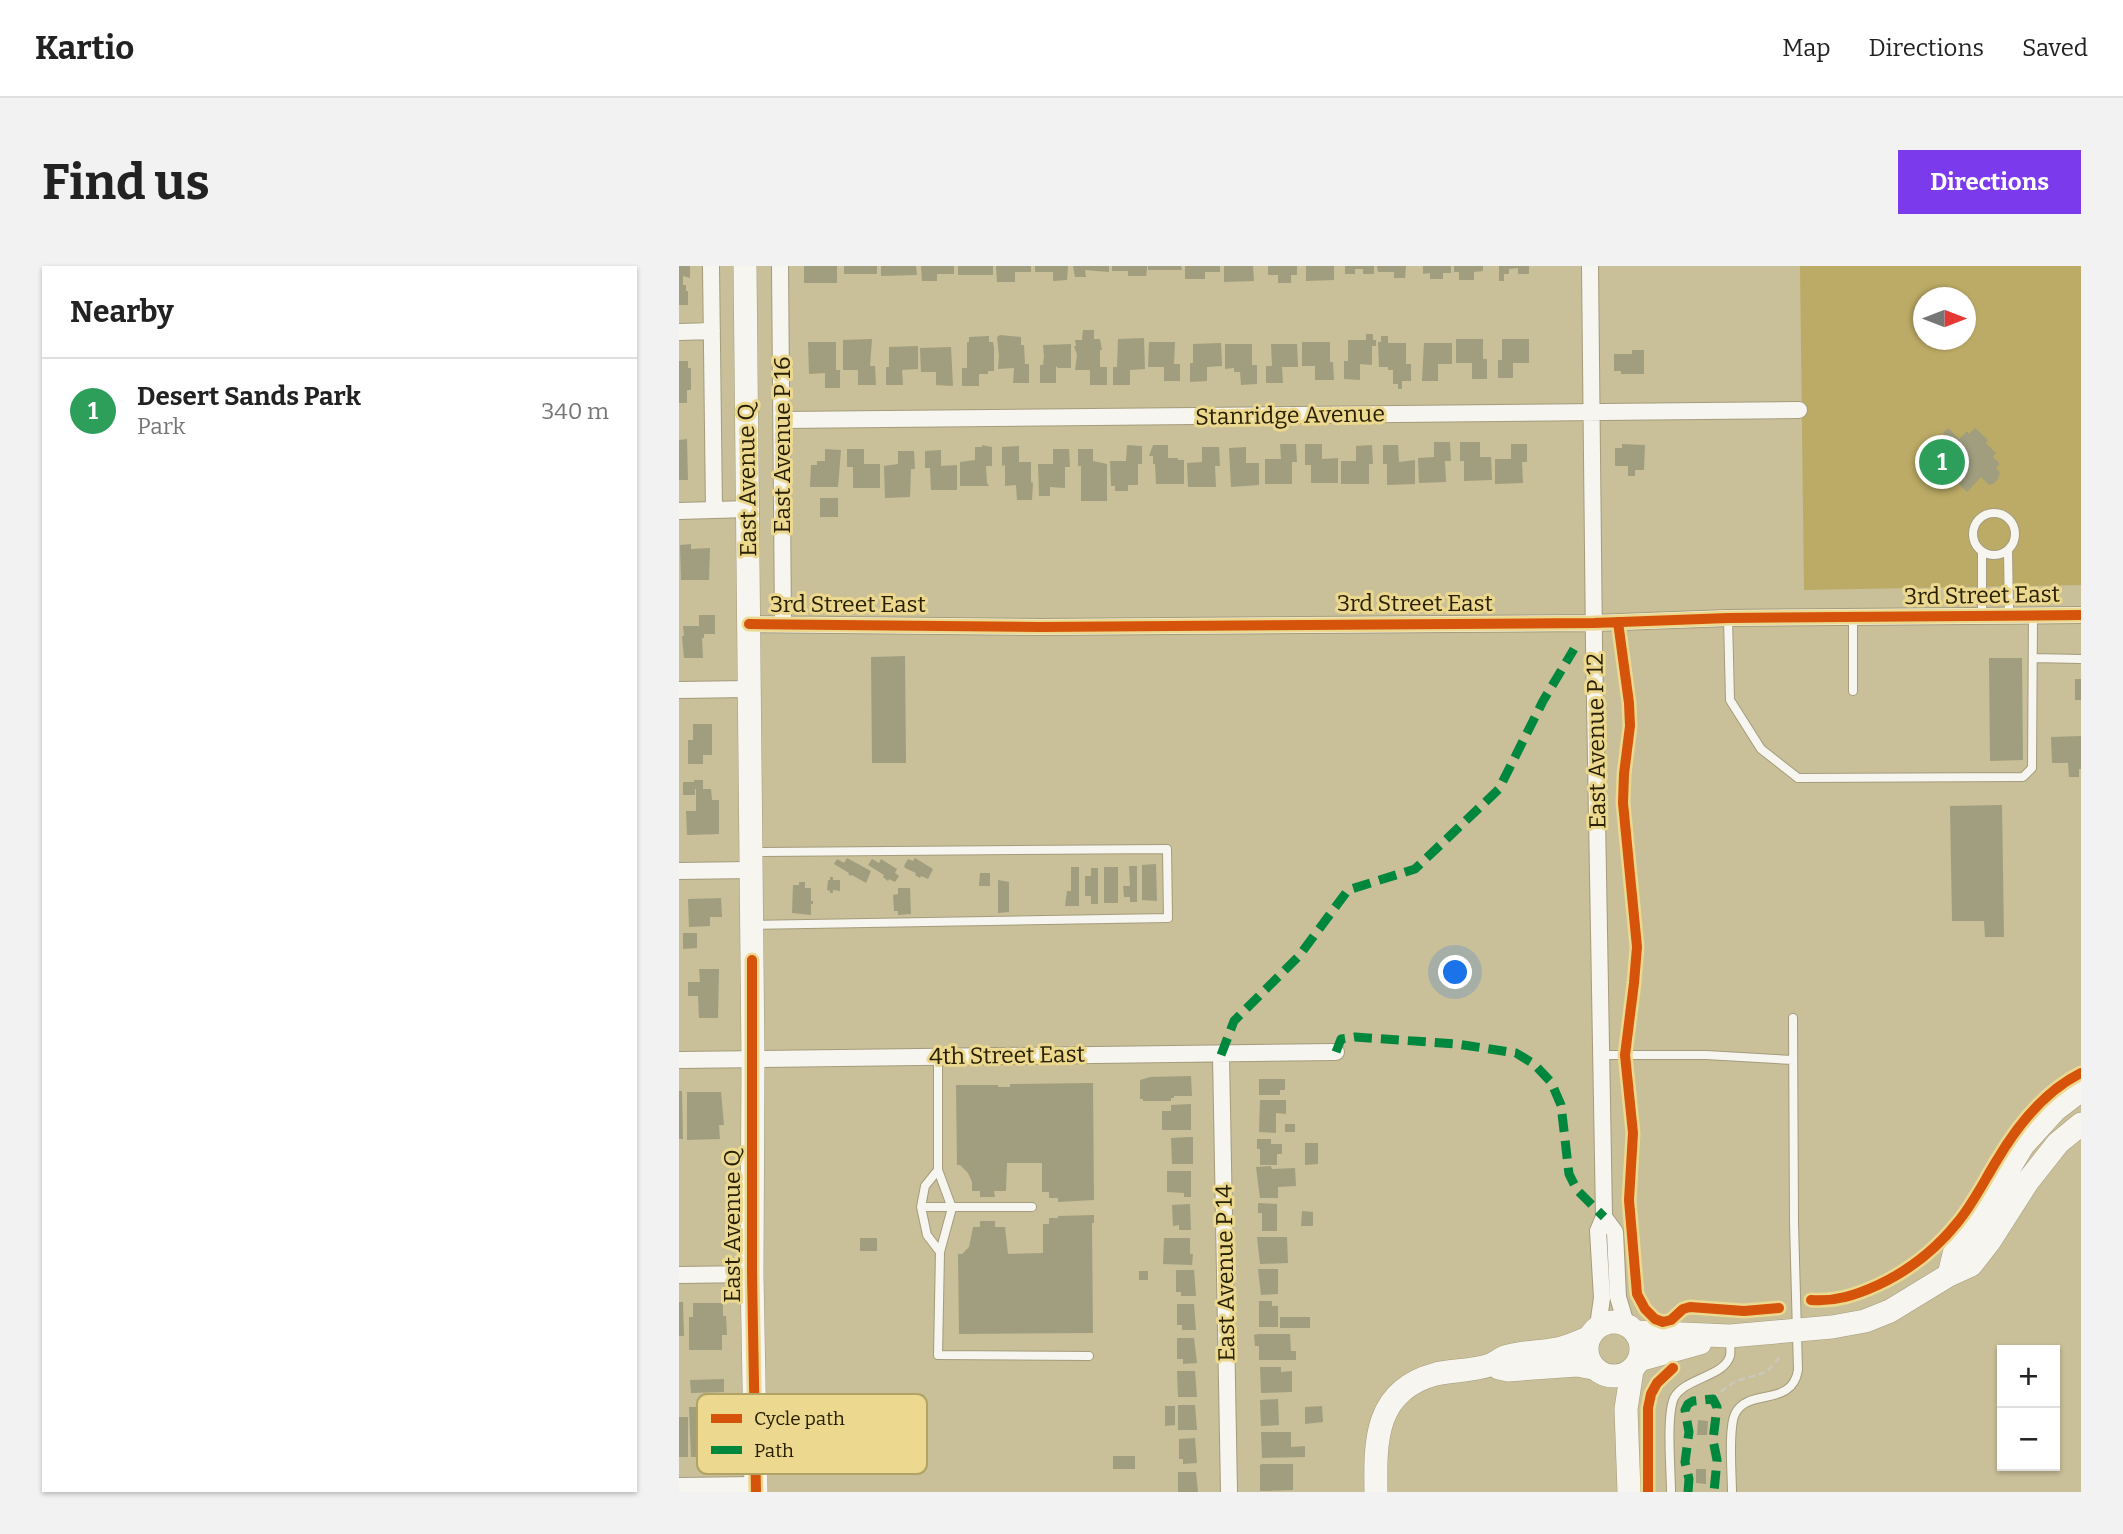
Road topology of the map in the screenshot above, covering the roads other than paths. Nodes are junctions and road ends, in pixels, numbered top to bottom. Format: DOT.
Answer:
graph roads {
  1 [pos="711,266"];
  2 [pos="745,266"];
  3 [pos="780,266"];
  4 [pos="1590,266"];
  5 [pos="712,331"];
  6 [pos="679,332"];
  7 [pos="1592,411"];
  8 [pos="1799,411"];
  9 [pos="782,420"];
  10 [pos="748,509"];
  11 [pos="714,510"];
  12 [pos="679,511"];
  13 [pos="2008,551"];
  14 [pos="1982,552"];
  15 [pos="2010,615"];
  16 [pos="2033,615"];
  17 [pos="2081,615"];
  18 [pos="1982,616"];
  19 [pos="1853,617"];
  20 [pos="1728,618"];
  21 [pos="1594,623"];
  22 [pos="749,624"];
  23 [pos="783,624"];
  24 [pos="2033,658"];
  25 [pos="2081,659"];
  26 [pos="748,689"];
  27 [pos="679,690"];
  28 [pos="1853,691"];
  29 [pos="750,861"];
  30 [pos="679,872"];
  31 [pos="751,925"];
  32 [pos="1793,1018"];
  33 [pos="1336,1052"];
  34 [pos="1221,1055"];
  35 [pos="1602,1055"];
  36 [pos="938,1056"];
  37 [pos="753,1059"];
  38 [pos="679,1060"];
  39 [pos="1793,1060"];
  40 [pos="2081,1090"];
  41 [pos="2081,1124"];
  42 [pos="938,1170"];
  43 [pos="1032,1207"];
  44 [pos="921,1208"];
  45 [pos="952,1208"];
  46 [pos="1604,1217"];
  47 [pos="940,1252"];
  48 [pos="752,1274"];
  49 [pos="679,1275"];
  50 [pos="1949,1275"];
  51 [pos="1631,1328"];
  52 [pos="1796,1331"];
  53 [pos="1593,1332"];
  54 [pos="1730,1336"];
  55 [pos="1089,1356"];
  56 [pos="1636,1365"];
  57 [pos="1490,1366"];
  58 [pos="1593,1368"];
  59 [pos="754,1394"];
  60 [pos="679,1486"];
  61 [pos="756,1488"];
  62 [pos="1229,1492"];
  63 [pos="1376,1492"];
  64 [pos="1629,1492"];
  65 [pos="1671,1492"];
  66 [pos="1732,1492"];
  1 -- 5 [label="street"];
  2 -- 10 [label="street, East Avenue Q"];
  3 -- 9 [label="street, East Avenue P 16"];
  4 -- 7 [label="street, East Avenue P 12"];
  5 -- 6 [label="street"];
  5 -- 11 [label="street"];
  7 -- 8 [label="street, Stanridge Avenue"];
  7 -- 9 [label="street, Stanridge Avenue"];
  7 -- 21 [label="street, East Avenue P 12"];
  9 -- 23 [label="street, East Avenue P 16"];
  10 -- 11 [label="street"];
  10 -- 22 [label="street, East Avenue Q"];
  11 -- 12 [label="street"];
  13 -- 14 [label="lane"];
  13 -- 14 [label="lane"];
  13 -- 15 [label="lane"];
  14 -- 18 [label="lane"];
  15 -- 16 [label="street, 3rd Street East"];
  15 -- 18 [label="street, 3rd Street East"];
  16 -- 17 [label="street, 3rd Street East"];
  16 -- 24 [label="lane"];
  18 -- 19 [label="street, 3rd Street East"];
  19 -- 20 [label="street, 3rd Street East"];
  19 -- 28 [label="lane"];
  20 -- 21 [label="street, 3rd Street East"];
  20 -- 24 [label="lane"];
  21 -- 23 [label="street, 3rd Street East"];
  21 -- 35 [label="street, East Avenue P 12"];
  22 -- 23 [label="street, 3rd Street East"];
  22 -- 26 [label="street, East Avenue Q"];
  24 -- 25 [label="lane"];
  26 -- 27 [label="street"];
  26 -- 29 [label="street, East Avenue Q"];
  29 -- 30 [label="street"];
  29 -- 31 [label="street, East Avenue Q"];
  29 -- 31 [label="lane"];
  31 -- 37 [label="street, East Avenue Q"];
  32 -- 39 [label="lane"];
  33 -- 34 [label="street, 4th Street East"];
  34 -- 36 [label="street, 4th Street East"];
  34 -- 62 [label="street, East Avenue P 14"];
  35 -- 39 [label="lane"];
  35 -- 46 [label="street, East Avenue P 12"];
  36 -- 37 [label="street, 4th Street East"];
  36 -- 42 [label="lane"];
  37 -- 38 [label="street, 4th Street East"];
  37 -- 48 [label="street, East Avenue Q"];
  39 -- 52 [label="lane"];
  40 -- 50 [label="street"];
  41 -- 50 [label="street"];
  42 -- 44 [label="lane"];
  42 -- 45 [label="lane"];
  43 -- 45 [label="lane"];
  44 -- 45 [label="lane"];
  44 -- 47 [label="lane"];
  45 -- 47 [label="lane"];
  46 -- 51 [label="street, East Avenue P 12"];
  46 -- 53 [label="street, East Avenue P 12"];
  47 -- 55 [label="lane"];
  48 -- 49 [label="street"];
  48 -- 59 [label="street, East Avenue Q"];
  50 -- 52 [label="street"];
  51 -- 53 [label="street"];
  51 -- 54 [label="street"];
  51 -- 56 [label="street"];
  52 -- 54 [label="street"];
  52 -- 66 [label="lane"];
  53 -- 57 [label="street"];
  53 -- 58 [label="street"];
  54 -- 56 [label="street"];
  54 -- 65 [label="lane"];
  56 -- 58 [label="street"];
  56 -- 64 [label="street"];
  57 -- 58 [label="street"];
  57 -- 63 [label="street"];
  60 -- 61 [label="street"];
}
